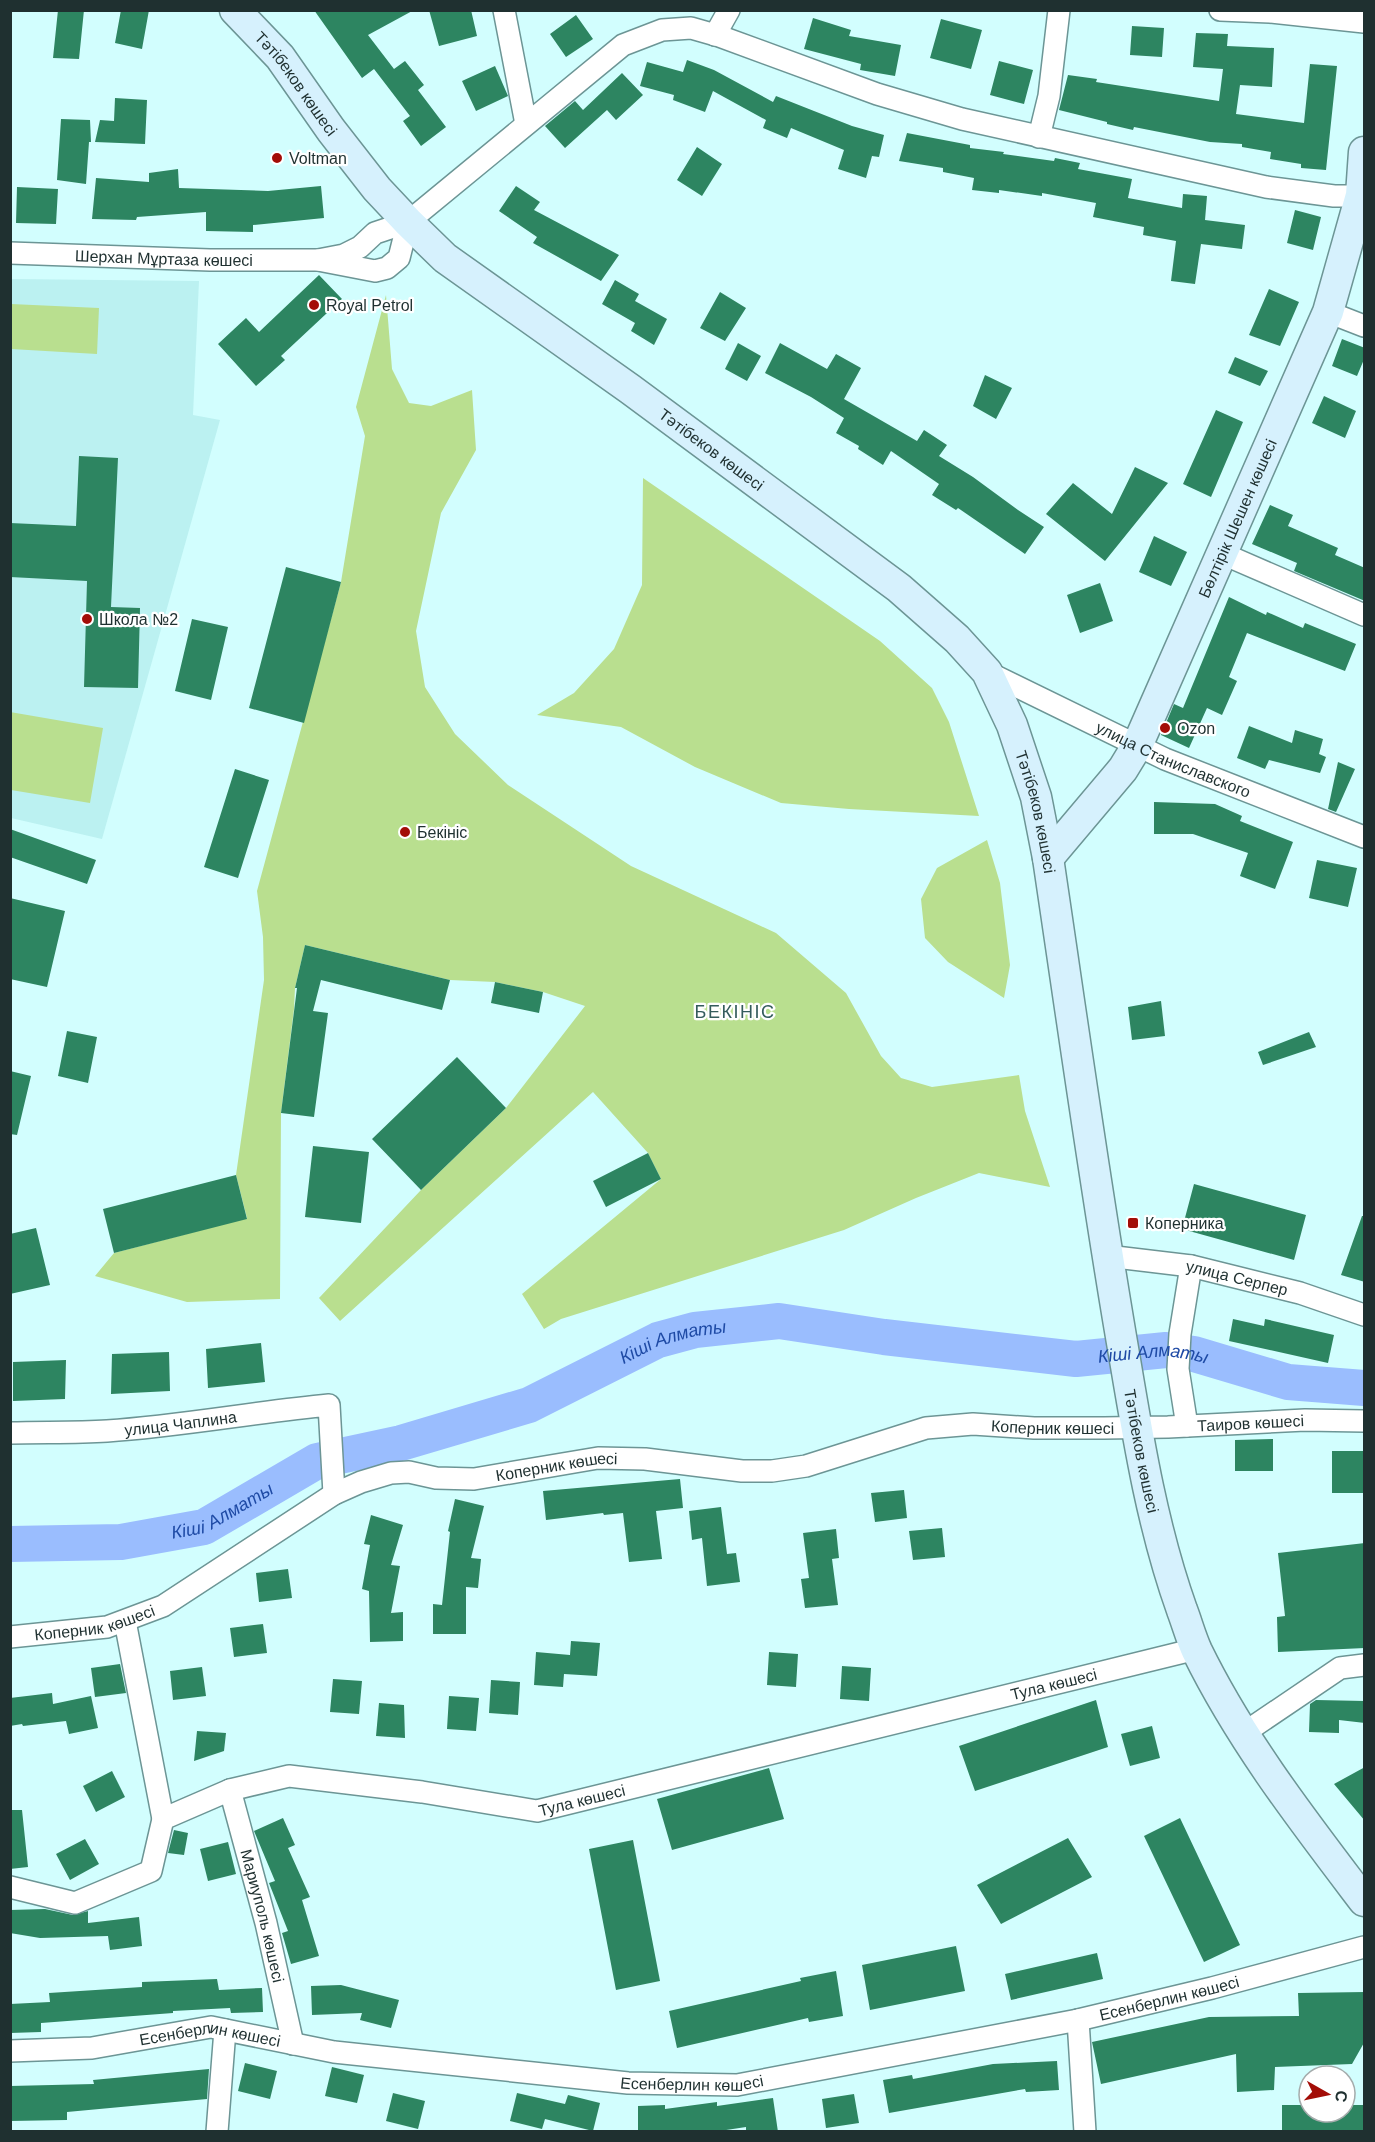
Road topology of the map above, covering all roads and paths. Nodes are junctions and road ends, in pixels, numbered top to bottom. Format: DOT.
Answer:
graph roads {
  1 [pos="235,10"];
  2 [pos="504,10"];
  3 [pos="729,10"];
  4 [pos="1059,10"];
  5 [pos="1220,10"];
  6 [pos="1365,22"];
  7 [pos="715,35"];
  8 [pos="526,124"];
  9 [pos="1039,137"];
  10 [pos="1365,152"];
  11 [pos="1363,195"];
  12 [pos="408,222"];
  13 [pos="10,253"];
  14 [pos="318,260"];
  15 [pos="1328,312"];
  16 [pos="1365,326"];
  17 [pos="1221,553"];
  18 [pos="1365,615"];
  19 [pos="987,672"];
  20 [pos="1137,746"];
  21 [pos="1365,837"];
  22 [pos="1048,858"];
  23 [pos="1107,1256"];
  24 [pos="1191,1266"];
  25 [pos="1365,1315"];
  26 [pos="1365,1421"];
  27 [pos="1187,1426"];
  28 [pos="1136,1428"];
  29 [pos="10,1433"];
  30 [pos="334,1494"];
  31 [pos="124,1621"];
  32 [pos="10,1637"];
  33 [pos="1196,1649"];
  34 [pos="1365,1665"];
  35 [pos="1244,1732"];
  36 [pos="230,1790"];
  37 [pos="163,1819"];
  38 [pos="10,1887"];
  39 [pos="1365,1901"];
  40 [pos="1365,1947"];
  41 [pos="1078,2020"];
  42 [pos="225,2030"];
  43 [pos="293,2044"];
  44 [pos="10,2051"];
  45 [pos="217,2132"];
  46 [pos="1085,2132"];
  1 -- 12 [label="main road, Тәтібеков көшесі"];
  2 -- 8 [label="street"];
  3 -- 7 [label="street"];
  4 -- 9 [label="street"];
  5 -- 6 [label="street"];
  7 -- 8 [label="street"];
  7 -- 9 [label="street"];
  8 -- 12 [label="street"];
  9 -- 11 [label="street"];
  10 -- 11 [label="main road, Бөлтірік Шешен көшесі"];
  11 -- 15 [label="main road, Бөлтірік Шешен көшесі"];
  12 -- 14 [label="street"];
  12 -- 14 [label="street"];
  12 -- 19 [label="main road, Тәтібеков көшесі"];
  13 -- 14 [label="street, Шерхан Мұртаза көшесі"];
  15 -- 16 [label="street"];
  15 -- 17 [label="main road, Бөлтірік Шешен көшесі"];
  17 -- 18 [label="street"];
  17 -- 20 [label="main road, Бөлтірік Шешен көшесі"];
  19 -- 20 [label="street, улица Станиславского"];
  19 -- 22 [label="main road, Тәтібеков көшесі"];
  20 -- 21 [label="street, улица Станиславского"];
  20 -- 22 [label="main road, Бөлтірік Шешен көшесі"];
  22 -- 23 [label="main road, Тәтібеков көшесі"];
  23 -- 24 [label="street, улица Серпер"];
  23 -- 28 [label="main road, Тәтібеков көшесі"];
  24 -- 25 [label="street, улица Серпер"];
  24 -- 27 [label="street"];
  26 -- 27 [label="street, Таиров көшесі"];
  27 -- 28 [label="street, Таиров көшесі"];
  28 -- 30 [label="street, Коперник көшесі"];
  28 -- 33 [label="main road, Тәтібеков көшесі"];
  29 -- 30 [label="street, улица Чаплина"];
  30 -- 31 [label="street, Коперник көшесі"];
  31 -- 32 [label="street, Коперник көшесі"];
  31 -- 37 [label="street"];
  33 -- 35 [label="main road, Тәтібеков көшесі"];
  33 -- 36 [label="street, Тула көшесі"];
  34 -- 35 [label="street"];
  35 -- 39 [label="main road, Тәтібеков көшесі"];
  36 -- 37 [label="street, Тула көшесі"];
  36 -- 43 [label="street, Мариуполь көшесі"];
  37 -- 38 [label="street"];
  40 -- 41 [label="street, Есенберлин көшесі"];
  41 -- 43 [label="street, Есенберлин көшесі"];
  41 -- 46 [label="street"];
  42 -- 43 [label="street, Есенберлин көшесі"];
  42 -- 44 [label="street, Есенберлин көшесі"];
  42 -- 45 [label="street"];
}
